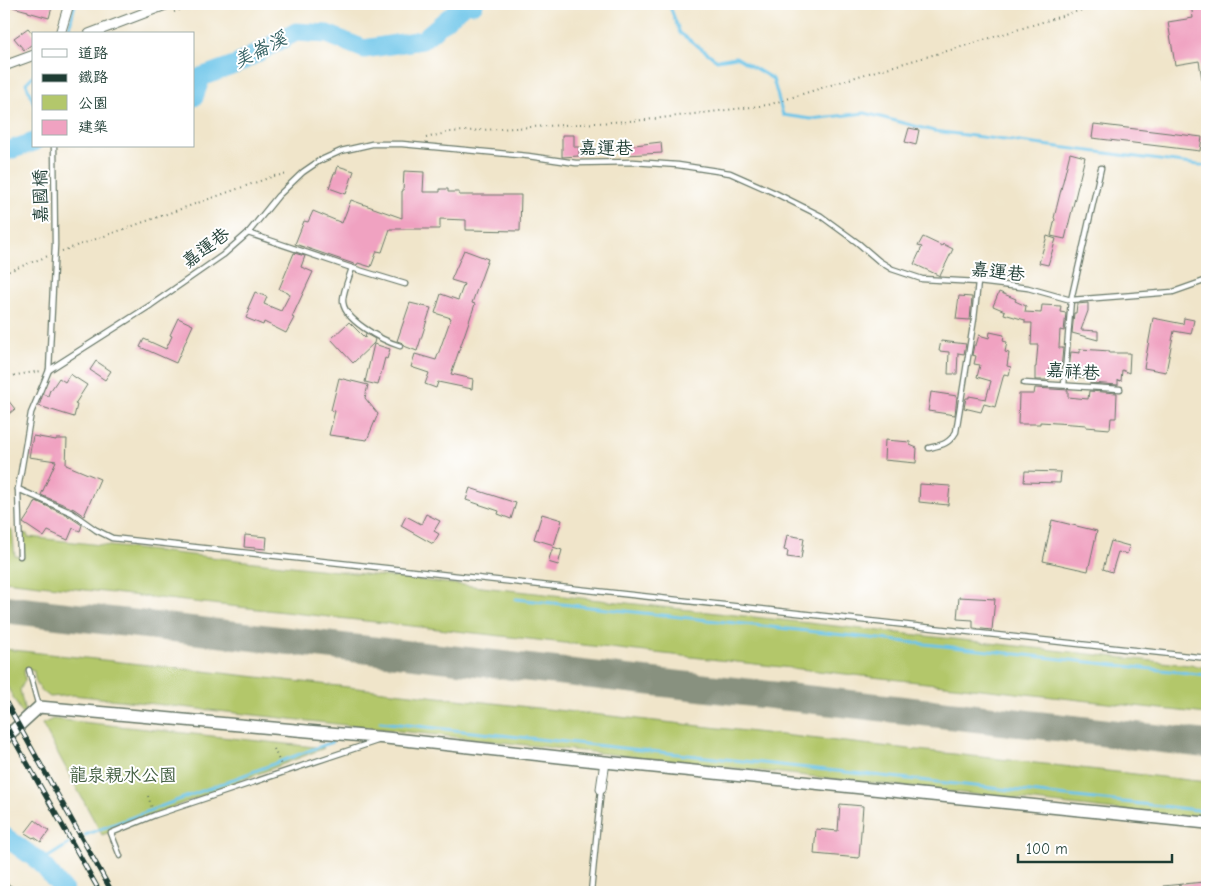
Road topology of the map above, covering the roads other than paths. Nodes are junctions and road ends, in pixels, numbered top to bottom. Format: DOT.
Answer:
graph roads {
  1 [pos="69,4"];
  2 [pos="168,4"];
  3 [pos="61,32"];
  4 [pos="94,32"];
  5 [pos="32,56"];
  6 [pos="4,66"];
  7 [pos="54,148"];
  8 [pos="1101,168"];
  9 [pos="248,233"];
  10 [pos="352,268"];
  11 [pos="1207,280"];
  12 [pos="978,282"];
  13 [pos="405,284"];
  14 [pos="1071,300"];
  15 [pos="400,346"];
  16 [pos="48,370"];
  17 [pos="1024,383"];
  18 [pos="1064,385"];
  19 [pos="1120,388"];
  20 [pos="929,448"];
  21 [pos="18,489"];
  22 [pos="20,556"];
  23 [pos="1207,658"];
  24 [pos="29,670"];
  25 [pos="40,707"];
  26 [pos="386,738"];
  27 [pos="4,740"];
  28 [pos="606,762"];
  29 [pos="601,789"];
  30 [pos="1207,823"];
  31 [pos="120,856"];
  32 [pos="4,888"];
  33 [pos="12,892"];
  34 [pos="591,892"];
  1 -- 3 [label="street"];
  2 -- 4 [label="street"];
  5 -- 6 [label="street"];
  7 -- 16 [label="lane, 嘉國橋"];
  8 -- 14 [label="lane"];
  9 -- 10 [label="lane"];
  9 -- 12 [label="lane, 嘉運巷"];
  9 -- 16 [label="lane, 嘉運巷"];
  10 -- 13 [label="lane"];
  10 -- 15 [label="lane"];
  11 -- 14 [label="lane, 嘉運巷"];
  12 -- 14 [label="lane, 嘉運巷"];
  12 -- 20 [label="lane"];
  14 -- 18 [label="lane"];
  16 -- 21 [label="lane, 嘉國橋"];
  17 -- 18 [label="lane, 嘉祥巷"];
  18 -- 19 [label="lane, 嘉祥巷"];
  21 -- 22 [label="lane, 嘉國橋"];
  21 -- 23 [label="lane"];
  24 -- 25 [label="lane"];
  25 -- 26 [label="street"];
  25 -- 27 [label="street"];
  26 -- 28 [label="street"];
  26 -- 31 [label="lane"];
  28 -- 29 [label="street"];
  28 -- 30 [label="street"];
  29 -- 34 [label="lane"];
  32 -- 33 [label="street"];
}
